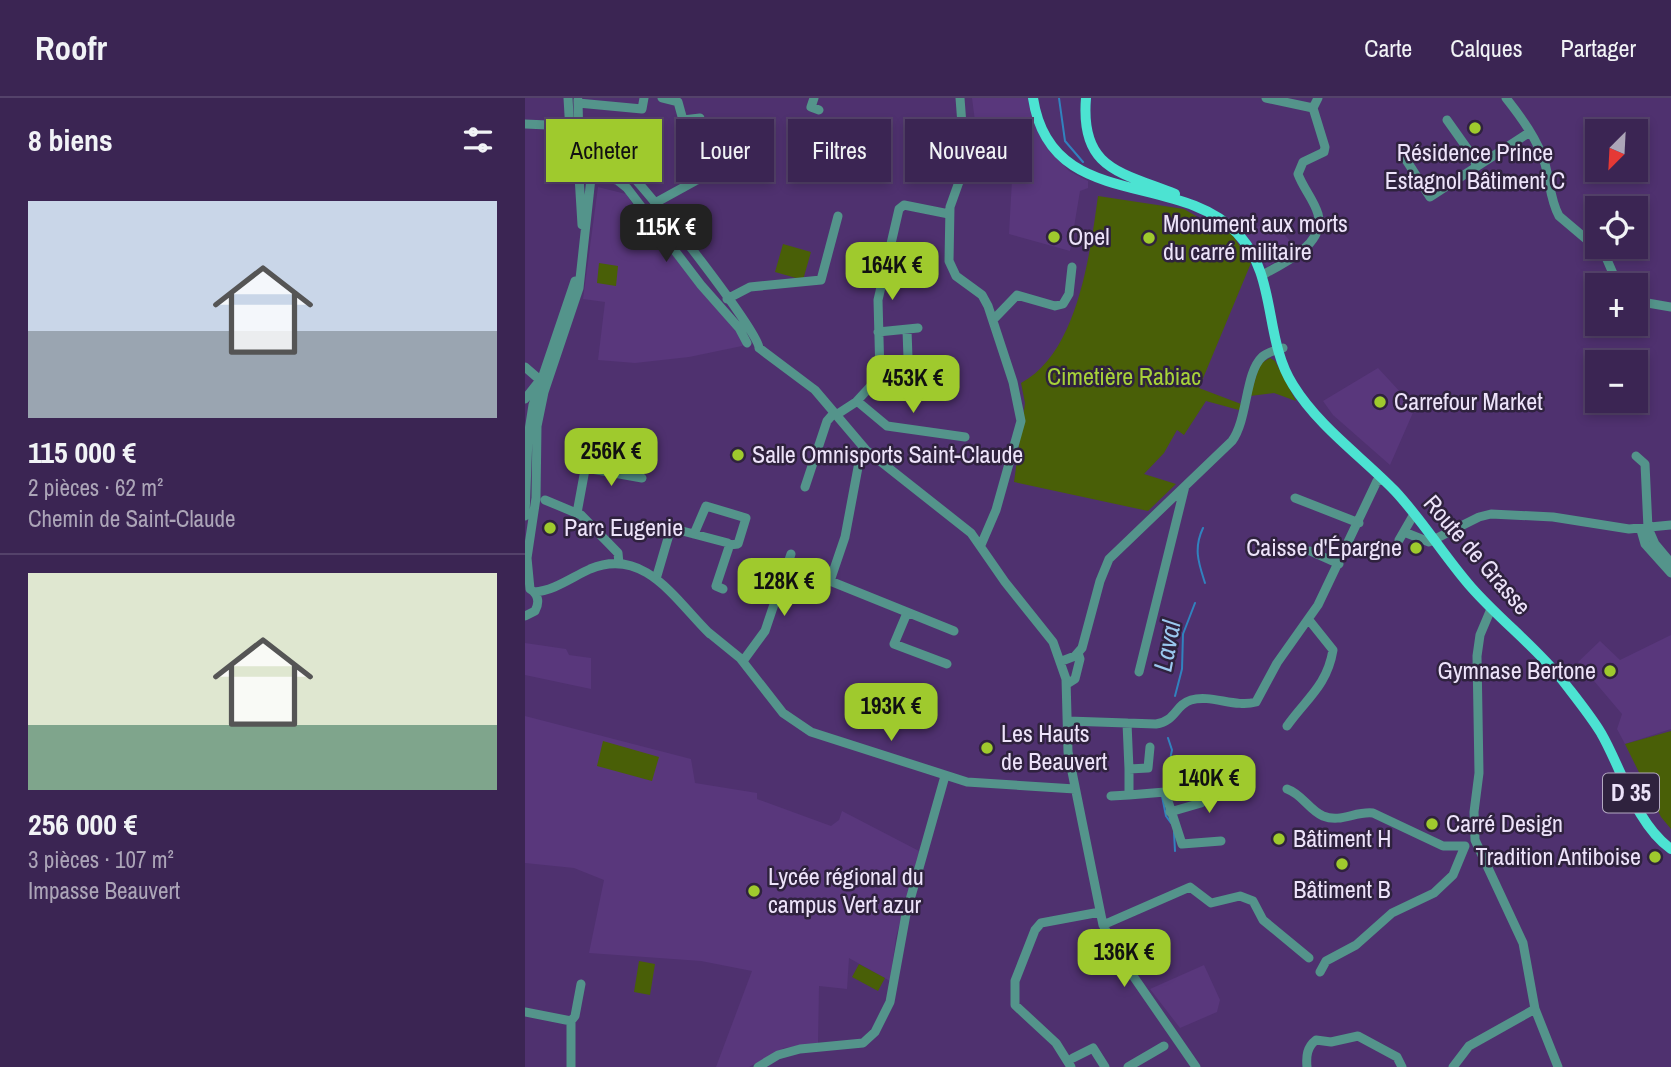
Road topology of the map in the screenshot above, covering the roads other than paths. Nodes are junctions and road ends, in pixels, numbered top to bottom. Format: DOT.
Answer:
graph roads {
  1 [pos="644,98"];
  2 [pos="662,98"];
  3 [pos="814,98"];
  4 [pos="960,98"];
  5 [pos="1033,98"];
  6 [pos="1086,98"];
  7 [pos="1266,98"];
  8 [pos="1318,98"];
  9 [pos="1506,98"];
  10 [pos="575,100"];
  11 [pos="1313,108"];
  12 [pos="819,110"];
  13 [pos="700,118"];
  14 [pos="571,119"];
  15 [pos="577,119"];
  16 [pos="1447,120"];
  17 [pos="525,124"];
  18 [pos="546,125"];
  19 [pos="1530,132"];
  20 [pos="1401,152"];
  21 [pos="1476,166"];
  22 [pos="1124,174"];
  23 [pos="579,182"];
  24 [pos="591,182"];
  25 [pos="617,182"];
  26 [pos="636,182"];
  27 [pos="693,182"];
  28 [pos="1124,187"];
  29 [pos="655,203"];
  30 [pos="949,214"];
  31 [pos="838,216"];
  32 [pos="1583,236"];
  33 [pos="1072,267"];
  34 [pos="1616,273"];
  35 [pos="1264,274"];
  36 [pos="727,299"];
  37 [pos="1648,304"];
  38 [pos="1648,308"];
  39 [pos="1671,309"];
  40 [pos="993,320"];
  41 [pos="918,328"];
  42 [pos="907,330"];
  43 [pos="878,332"];
  44 [pos="754,343"];
  45 [pos="1280,349"];
  46 [pos="525,367"];
  47 [pos="540,380"];
  48 [pos="909,386"];
  49 [pos="525,399"];
  50 [pos="857,402"];
  51 [pos="838,417"];
  52 [pos="525,423"];
  53 [pos="591,437"];
  54 [pos="965,437"];
  55 [pos="528,438"];
  56 [pos="1636,456"];
  57 [pos="859,462"];
  58 [pos="586,468"];
  59 [pos="642,478"];
  60 [pos="1383,480"];
  61 [pos="1185,486"];
  62 [pos="805,487"];
  63 [pos="1295,498"];
  64 [pos="545,500"];
  65 [pos="577,513"];
  66 [pos="1414,514"];
  67 [pos="525,516"];
  68 [pos="1359,523"];
  69 [pos="1671,525"];
  70 [pos="1645,529"];
  71 [pos="694,534"];
  72 [pos="1440,537"];
  73 [pos="978,542"];
  74 [pos="729,545"];
  75 [pos="1310,551"];
  76 [pos="791,554"];
  77 [pos="1671,563"];
  78 [pos="619,564"];
  79 [pos="1339,564"];
  80 [pos="1671,573"];
  81 [pos="656,579"];
  82 [pos="551,588"];
  83 [pos="530,589"];
  84 [pos="723,589"];
  85 [pos="538,603"];
  86 [pos="1494,612"];
  87 [pos="907,613"];
  88 [pos="525,617"];
  89 [pos="1309,620"];
  90 [pos="954,631"];
  91 [pos="708,632"];
  92 [pos="1078,653"];
  93 [pos="743,661"];
  94 [pos="1062,661"];
  95 [pos="947,664"];
  96 [pos="1139,672"];
  97 [pos="755,680"];
  98 [pos="1067,684"];
  99 [pos="1068,720"];
  100 [pos="1128,723"];
  101 [pos="1287,726"];
  102 [pos="1150,747"];
  103 [pos="1129,769"];
  104 [pos="945,776"];
  105 [pos="1203,782"];
  106 [pos="1075,789"];
  107 [pos="1287,789"];
  108 [pos="1129,794"];
  109 [pos="1111,796"];
  110 [pos="1170,812"];
  111 [pos="1221,841"];
  112 [pos="1671,849"];
  113 [pos="1100,912"];
  114 [pos="1103,925"];
  115 [pos="1309,958"];
  116 [pos="1320,972"];
  117 [pos="581,984"];
  118 [pos="1535,1009"];
  119 [pos="525,1012"];
  120 [pos="571,1021"];
  121 [pos="1164,1046"];
  122 [pos="1072,1063"];
  123 [pos="571,1067"];
  124 [pos="758,1067"];
  125 [pos="1105,1067"];
  126 [pos="1128,1067"];
  127 [pos="1196,1067"];
  128 [pos="1307,1067"];
  129 [pos="1402,1067"];
  130 [pos="1453,1067"];
  131 [pos="1558,1067"];
  1 -- 10 [label="street"];
  2 -- 13 [label="street"];
  3 -- 12 [label="street"];
  4 -- 30 [label="street"];
  5 -- 28 [label="main road, D 35"];
  6 -- 22 [label="main road, D 35"];
  7 -- 11 [label="street"];
  8 -- 11 [label="street"];
  9 -- 19 [label="street"];
  10 -- 14 [label="street"];
  10 -- 15 [label="street"];
  11 -- 35 [label="street"];
  16 -- 21 [label="street"];
  17 -- 18 [label="street"];
  19 -- 21 [label="street"];
  19 -- 32 [label="street"];
  20 -- 21 [label="street"];
  22 -- 28 [label="main road"];
  22 -- 35 [label="main road, D 35"];
  23 -- 47 [label="street"];
  24 -- 83 [label="street"];
  25 -- 44 [label="street"];
  26 -- 29 [label="street"];
  27 -- 29 [label="street"];
  28 -- 35 [label="main road, D 35"];
  29 -- 36 [label="street"];
  30 -- 40 [label="street"];
  30 -- 43 [label="street"];
  31 -- 36 [label="street"];
  32 -- 34 [label="street"];
  33 -- 40 [label="street"];
  35 -- 45 [label="main road, D 35"];
  36 -- 44 [label="street"];
  37 -- 39 [label="street"];
  38 -- 39 [label="street"];
  40 -- 73 [label="street"];
  41 -- 42 [label="street"];
  42 -- 43 [label="street"];
  42 -- 48 [label="street"];
  43 -- 50 [label="street"];
  44 -- 51 [label="street"];
  45 -- 60 [label="main road, Route de Grasse / D 35"];
  45 -- 61 [label="street"];
  46 -- 47 [label="street"];
  47 -- 49 [label="street"];
  47 -- 55 [label="street"];
  50 -- 51 [label="street"];
  50 -- 54 [label="street"];
  51 -- 62 [label="street"];
  51 -- 73 [label="street"];
  52 -- 55 [label="street"];
  53 -- 58 [label="street"];
  55 -- 67 [label="street"];
  56 -- 70 [label="street"];
  57 -- 87 [label="street"];
  58 -- 59 [label="street"];
  58 -- 65 [label="street"];
  60 -- 66 [label="main road, Route de Grasse / D 35"];
  60 -- 68 [label="street"];
  61 -- 92 [label="street"];
  61 -- 96 [label="street"];
  63 -- 68 [label="street"];
  64 -- 65 [label="street"];
  65 -- 78 [label="street"];
  66 -- 72 [label="main road, Route de Grasse / D 35"];
  66 -- 72 [label="street"];
  68 -- 79 [label="street"];
  69 -- 70 [label="street"];
  70 -- 72 [label="street"];
  70 -- 77 [label="street"];
  70 -- 80 [label="street"];
  71 -- 74 [label="street"];
  71 -- 74 [label="street"];
  71 -- 81 [label="street"];
  72 -- 86 [label="main road, Route de Grasse / D 35"];
  73 -- 94 [label="street"];
  74 -- 84 [label="street"];
  75 -- 79 [label="street"];
  76 -- 93 [label="street"];
  78 -- 81 [label="street"];
  78 -- 82 [label="street"];
  79 -- 89 [label="street"];
  81 -- 91 [label="street"];
  82 -- 83 [label="street"];
  82 -- 85 [label="street"];
  83 -- 85 [label="street"];
  85 -- 88 [label="street"];
  86 -- 112 [label="main road, Route de Grasse / D 35"];
  86 -- 118 [label="street"];
  87 -- 90 [label="street"];
  87 -- 95 [label="street"];
  89 -- 100 [label="street"];
  89 -- 101 [label="street"];
  91 -- 93 [label="street"];
  91 -- 97 [label="street"];
  92 -- 94 [label="street"];
  92 -- 98 [label="street"];
  93 -- 97 [label="street"];
  94 -- 98 [label="street"];
  97 -- 104 [label="street"];
  98 -- 99 [label="street"];
  99 -- 100 [label="street"];
  99 -- 106 [label="street"];
  100 -- 103 [label="street"];
  102 -- 103 [label="street"];
  103 -- 108 [label="street"];
  104 -- 106 [label="street"];
  104 -- 124 [label="street"];
  105 -- 110 [label="street"];
  106 -- 113 [label="street"];
  107 -- 116 [label="street"];
  108 -- 109 [label="street"];
  108 -- 110 [label="street"];
  110 -- 111 [label="street"];
  113 -- 114 [label="street"];
  113 -- 122 [label="street"];
  114 -- 115 [label="street"];
  114 -- 127 [label="street"];
  117 -- 120 [label="street"];
  118 -- 130 [label="street"];
  118 -- 131 [label="street"];
  119 -- 120 [label="street"];
  120 -- 123 [label="street"];
  121 -- 126 [label="street"];
  122 -- 125 [label="street"];
  128 -- 129 [label="street"];
}
